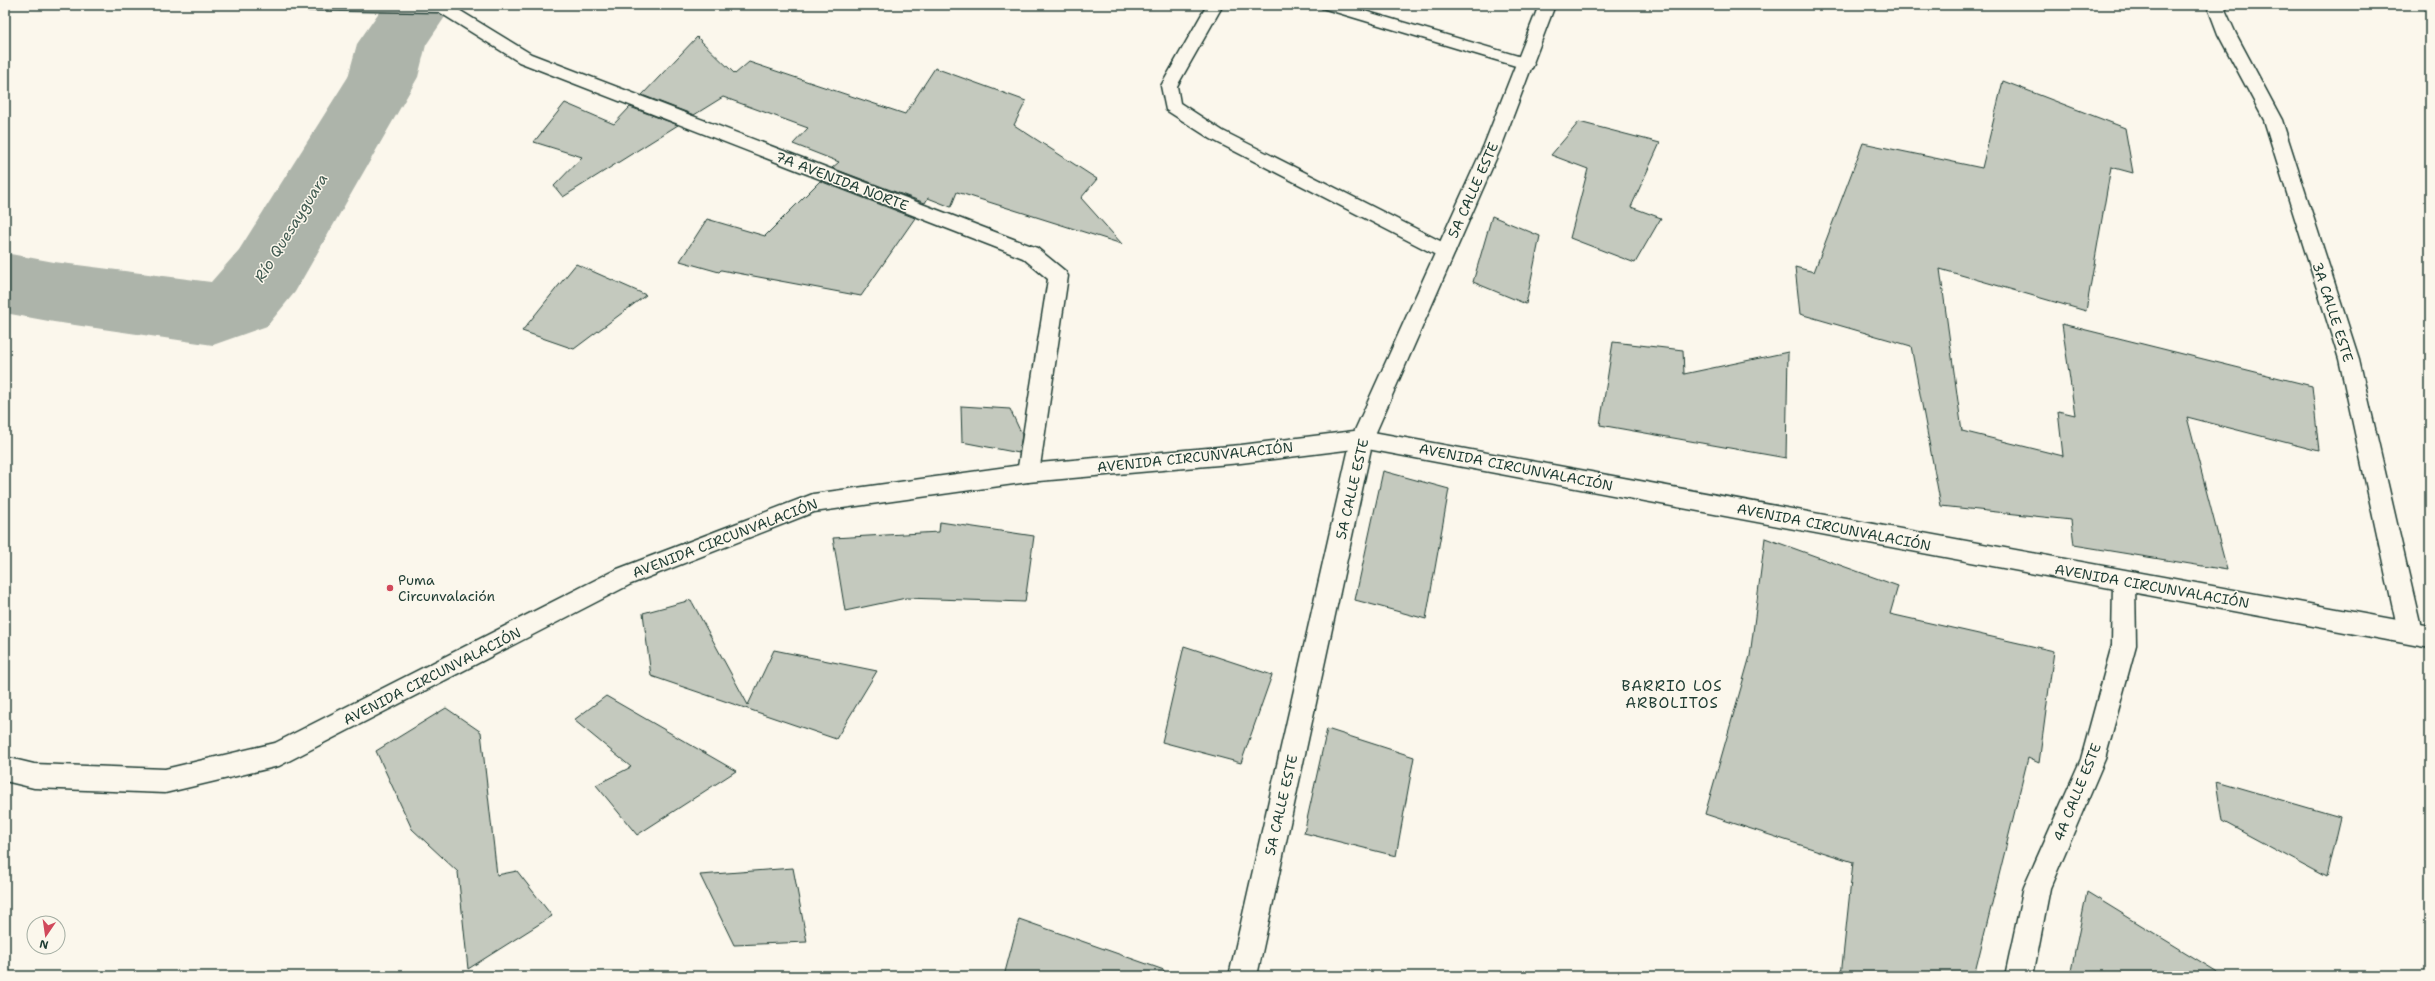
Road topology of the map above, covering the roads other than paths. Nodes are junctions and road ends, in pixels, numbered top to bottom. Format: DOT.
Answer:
graph roads {
  1 [pos="310,5"];
  2 [pos="1215,5"];
  3 [pos="1327,5"];
  4 [pos="1547,5"];
  5 [pos="2215,5"];
  6 [pos="450,6"];
  7 [pos="1526,64"];
  8 [pos="1446,252"];
  9 [pos="1362,438"];
  10 [pos="1028,473"];
  11 [pos="2124,582"];
  12 [pos="2420,634"];
  13 [pos="5,769"];
  14 [pos="1243,976"];
  15 [pos="2019,976"];
  1 -- 6 [label="street"];
  2 -- 8 [label="lane"];
  3 -- 7 [label="lane"];
  4 -- 7 [label="street, 5A CALLE ESTE"];
  5 -- 12 [label="street, 3A CALLE ESTE"];
  6 -- 10 [label="street, 7A AVENIDA NORTE"];
  7 -- 8 [label="street, 5A CALLE ESTE"];
  8 -- 9 [label="street, 5A CALLE ESTE"];
  9 -- 10 [label="street, AVENIDA CIRCUNVALACIÓN"];
  9 -- 11 [label="street, AVENIDA CIRCUNVALACIÓN"];
  9 -- 14 [label="street, 5A CALLE ESTE"];
  10 -- 13 [label="street, AVENIDA CIRCUNVALACIÓN"];
  11 -- 12 [label="street, AVENIDA CIRCUNVALACIÓN"];
  11 -- 15 [label="street, 4A CALLE ESTE"];
}
